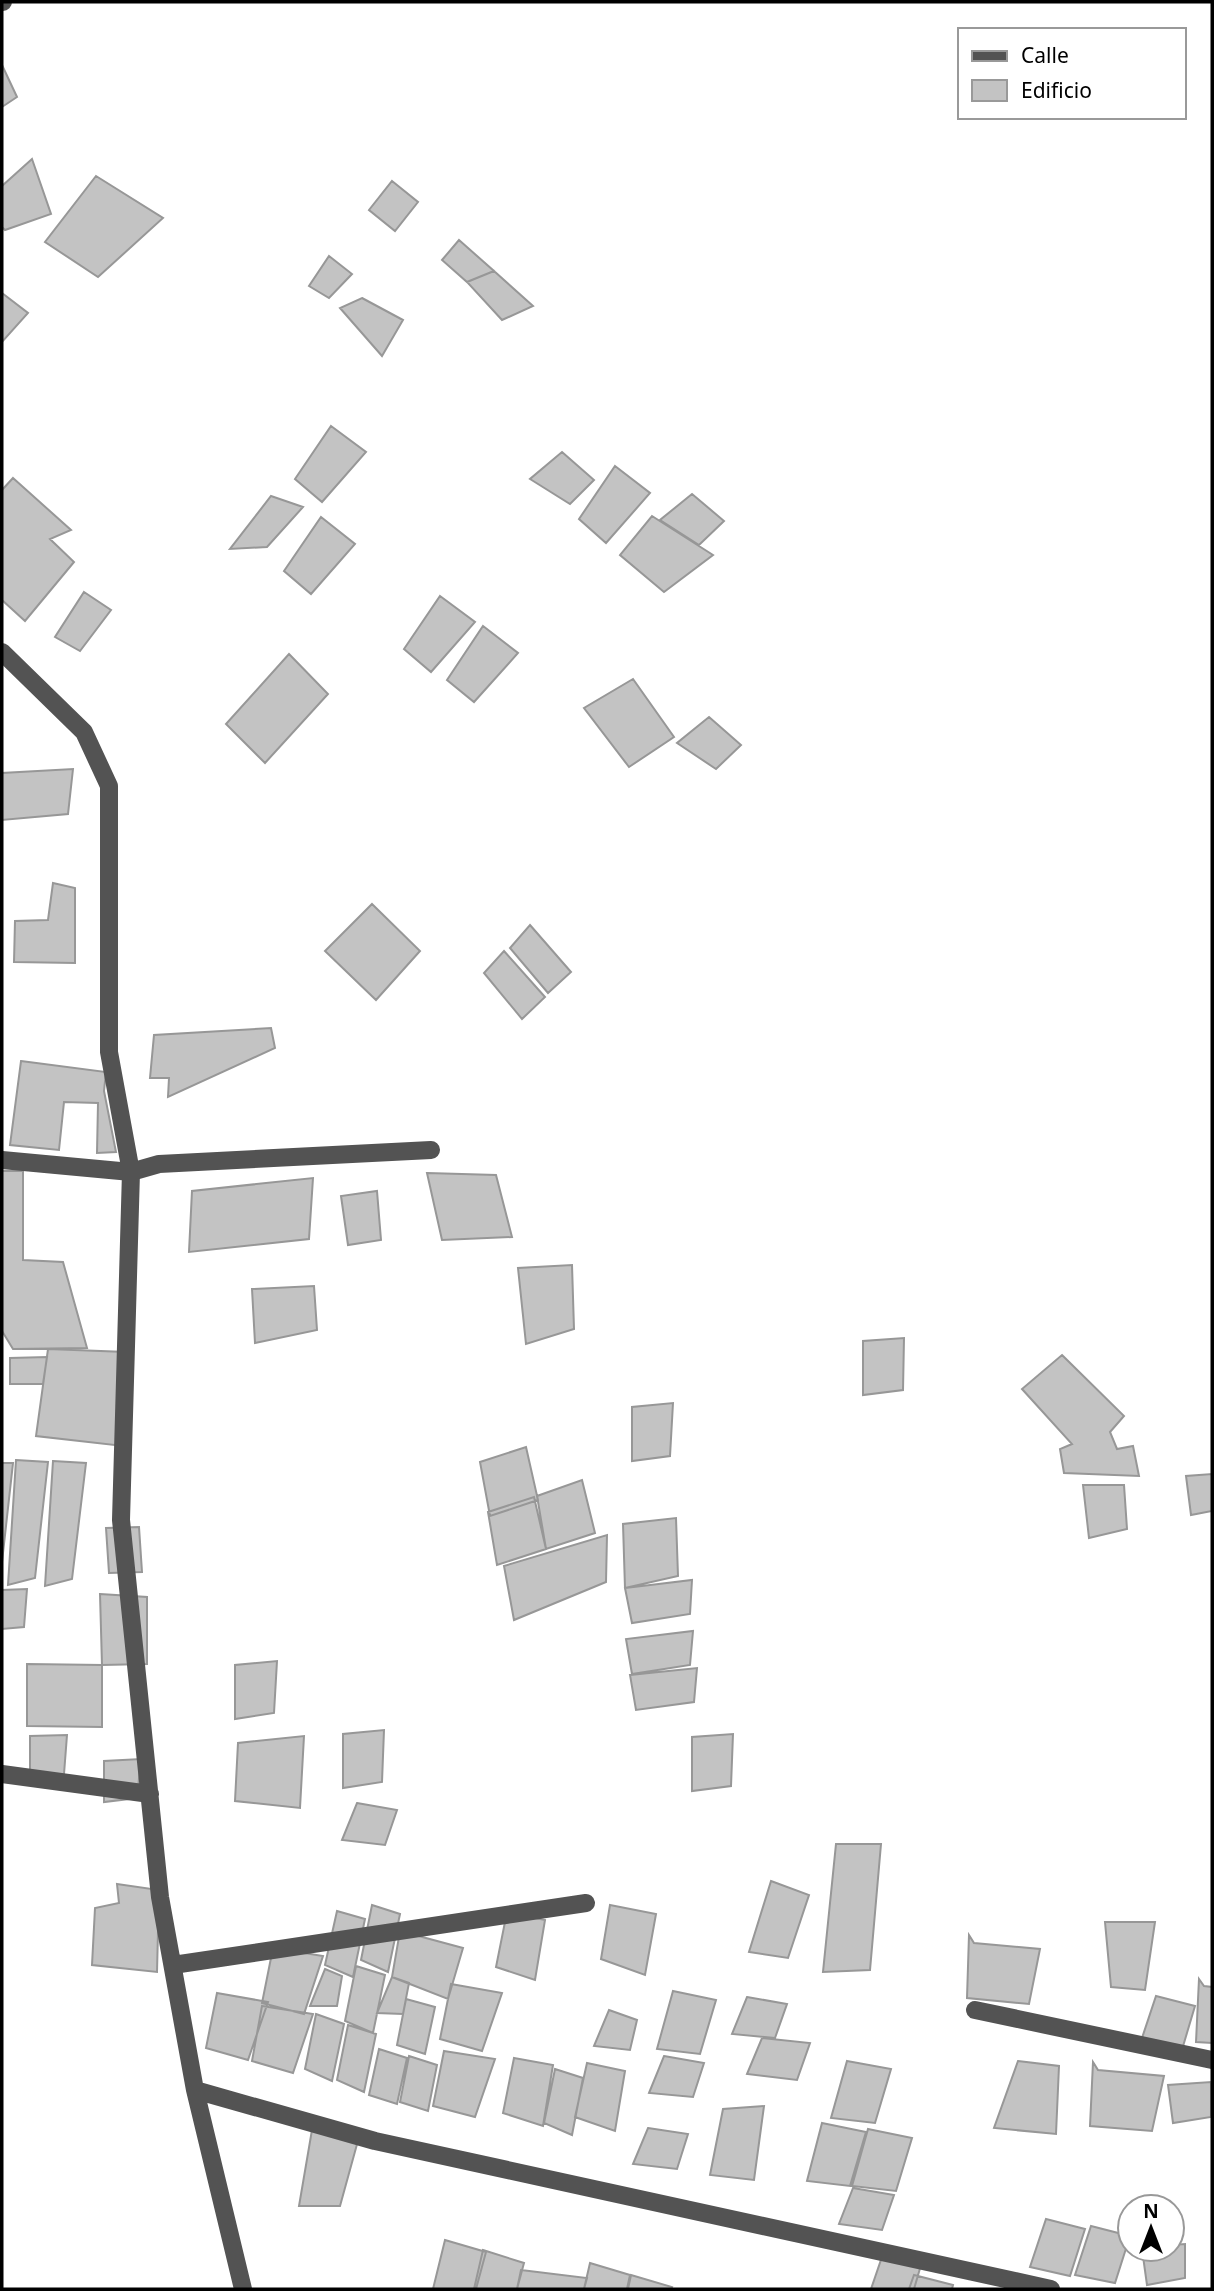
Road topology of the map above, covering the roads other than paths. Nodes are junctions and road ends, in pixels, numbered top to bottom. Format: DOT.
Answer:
graph roads {
  1 [pos="2,652"];
  2 [pos="431,1150"];
  3 [pos="2,1160"];
  4 [pos="131,1172"];
  5 [pos="2,1774"];
  6 [pos="150,1794"];
  7 [pos="586,1903"];
  8 [pos="173,1965"];
  9 [pos="975,2010"];
  10 [pos="1212,2060"];
  11 [pos="195,2090"];
  12 [pos="243,2289"];
  13 [pos="1051,2289"];
  1 -- 4 [label="street"];
  2 -- 4 [label="street"];
  3 -- 4 [label="street"];
  4 -- 6 [label="street"];
  5 -- 6 [label="street"];
  6 -- 8 [label="street"];
  7 -- 8 [label="street"];
  8 -- 11 [label="street"];
  9 -- 10 [label="street"];
  11 -- 12 [label="street"];
  11 -- 13 [label="street"];
}
